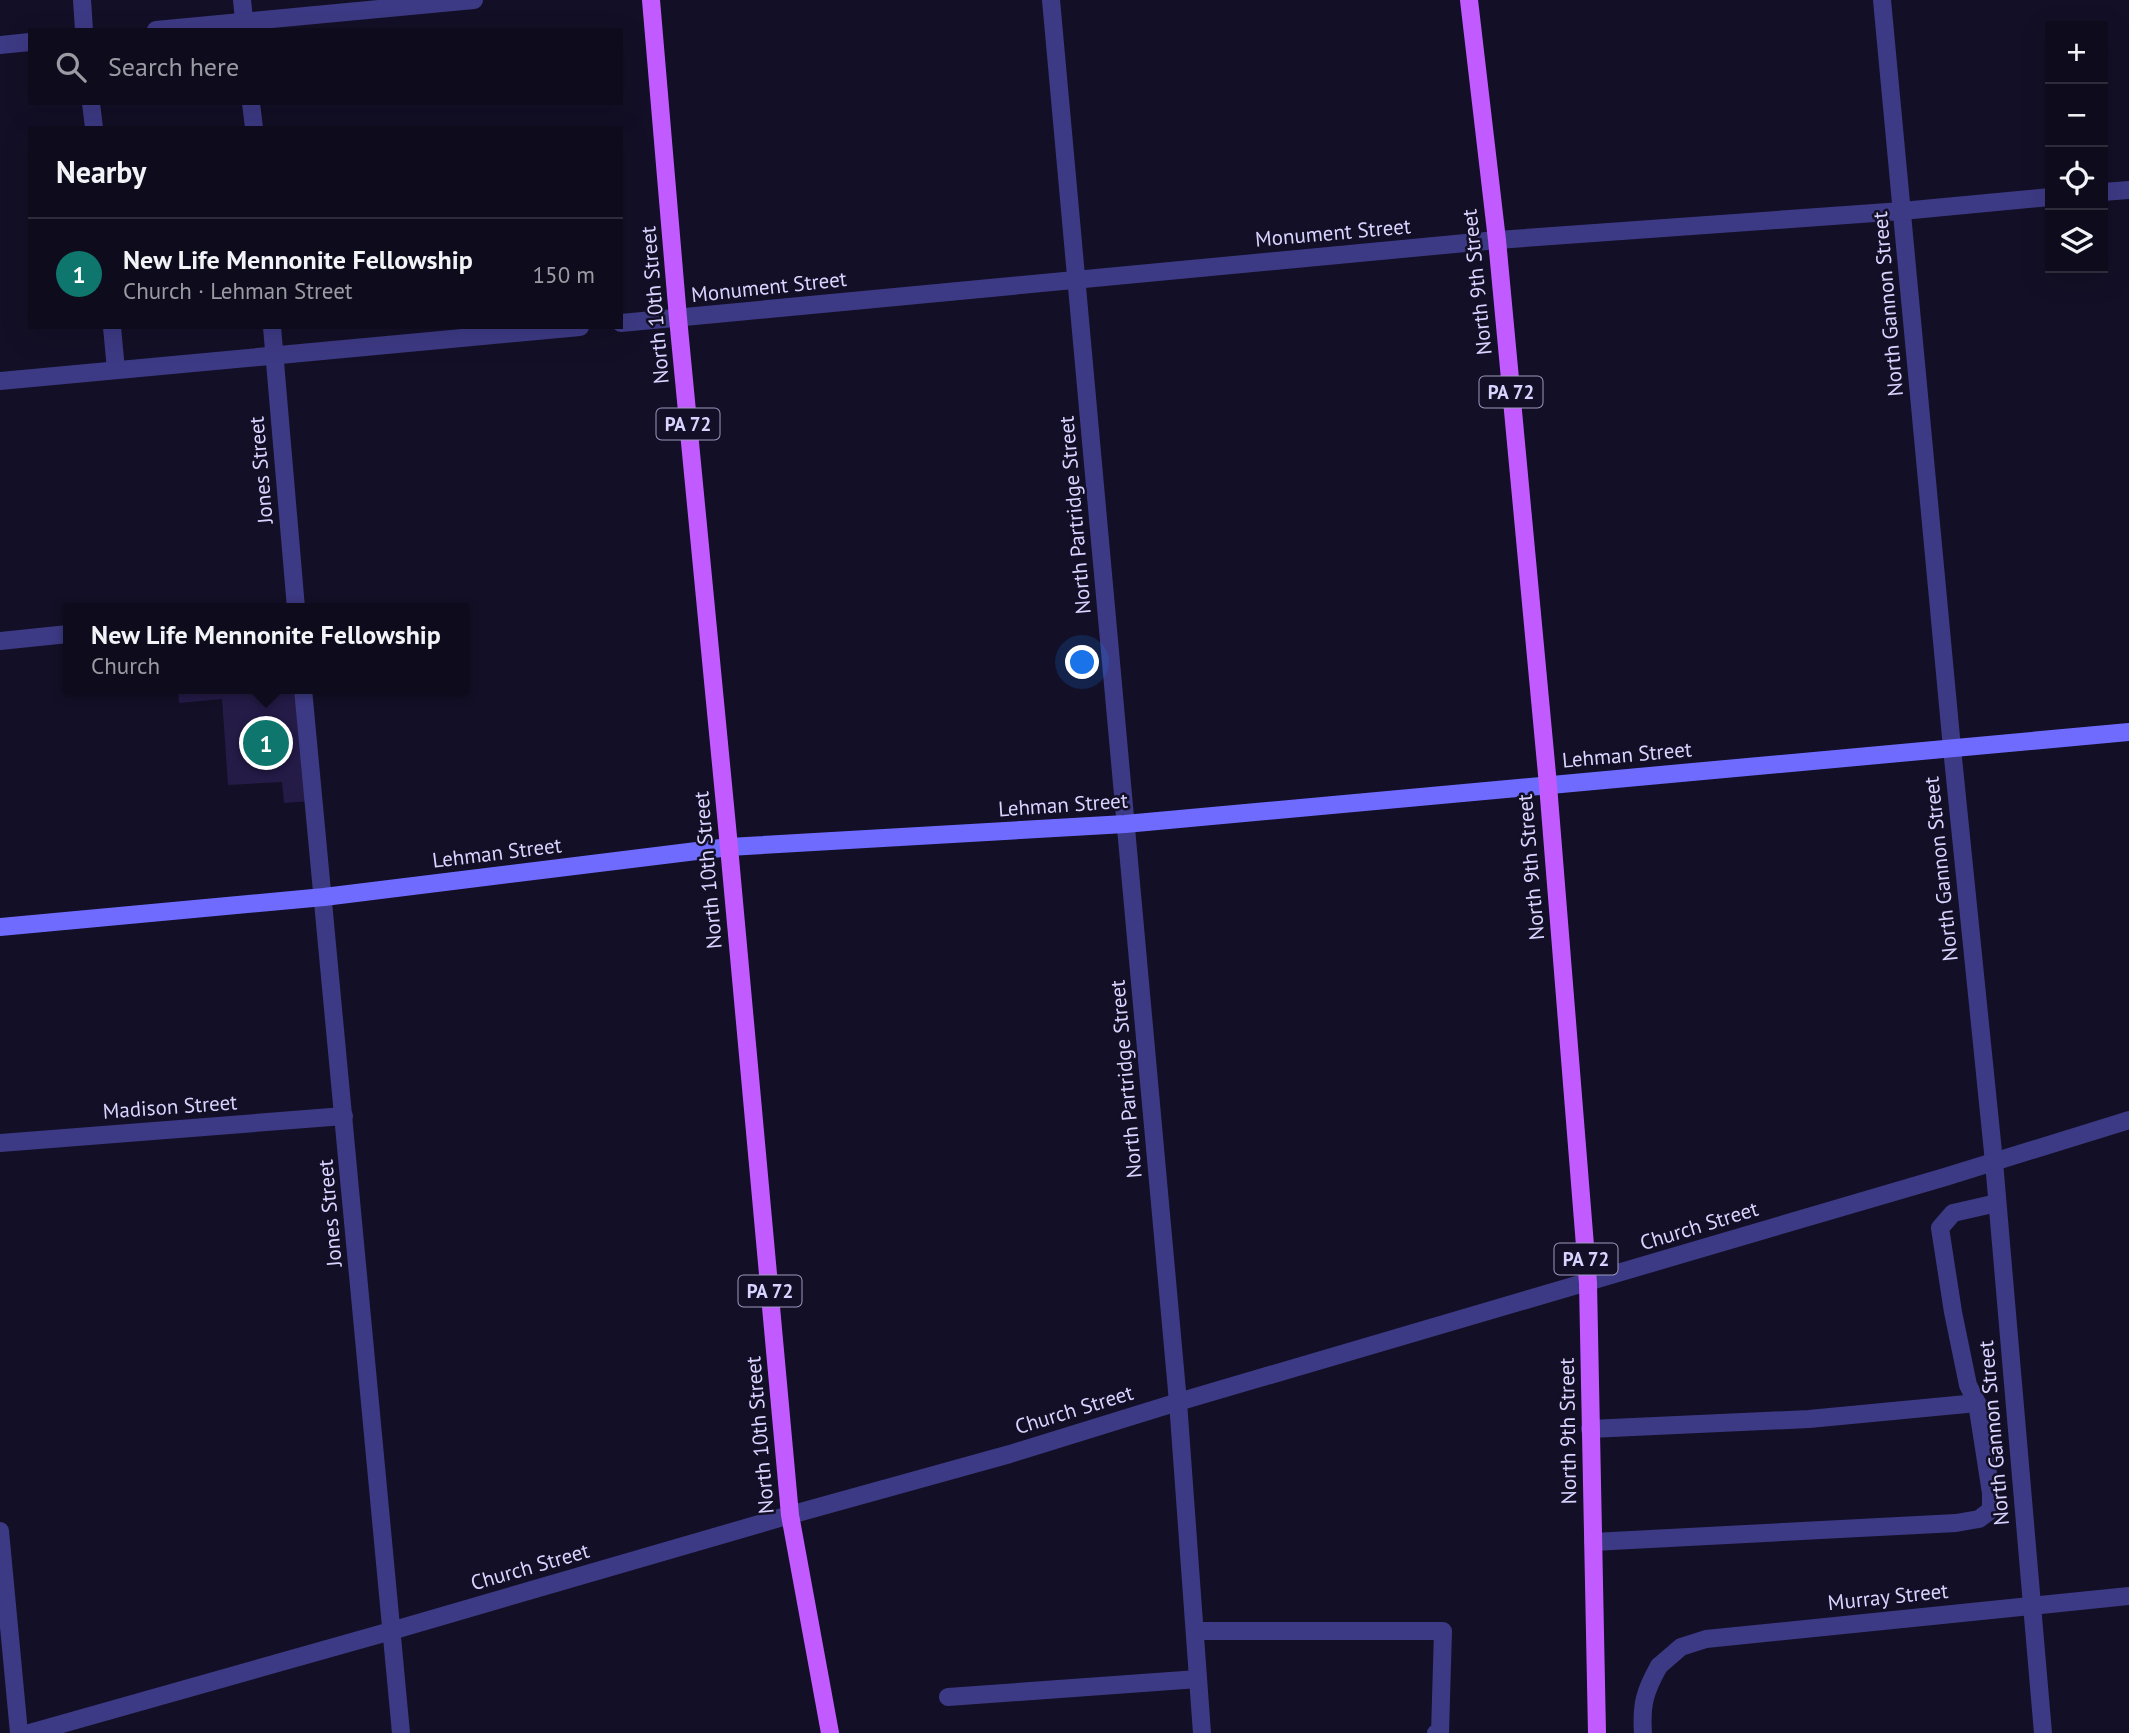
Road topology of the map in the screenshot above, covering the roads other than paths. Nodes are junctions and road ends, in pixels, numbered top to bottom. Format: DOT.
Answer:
graph roads {
  1 [pos="82,0"];
  2 [pos="242,0"];
  3 [pos="474,0"];
  4 [pos="651,0"];
  5 [pos="1051,0"];
  6 [pos="1469,0"];
  7 [pos="1882,0"];
  8 [pos="244,26"];
  9 [pos="84,28"];
  10 [pos="200,28"];
  11 [pos="28,42"];
  12 [pos="0,45"];
  13 [pos="91,105"];
  14 [pos="251,105"];
  15 [pos="93,126"];
  16 [pos="254,126"];
  17 [pos="2129,190"];
  18 [pos="2108,192"];
  19 [pos="2045,197"];
  20 [pos="1902,211"];
  21 [pos="1497,240"];
  22 [pos="1076,280"];
  23 [pos="678,318"];
  24 [pos="623,323"];
  25 [pos="112,329"];
  26 [pos="272,329"];
  27 [pos="559,329"];
  28 [pos="274,356"];
  29 [pos="116,370"];
  30 [pos="0,381"];
  31 [pos="296,603"];
  32 [pos="63,635"];
  33 [pos="0,641"];
  34 [pos="304,694"];
  35 [pos="2129,732"];
  36 [pos="1952,748"];
  37 [pos="1548,785"];
  38 [pos="1125,824"];
  39 [pos="729,847"];
  40 [pos="324,897"];
  41 [pos="0,927"];
  42 [pos="344,1116"];
  43 [pos="2129,1120"];
  44 [pos="0,1143"];
  45 [pos="1994,1162"];
  46 [pos="1997,1203"];
  47 [pos="1588,1283"];
  48 [pos="1178,1402"];
  49 [pos="1978,1403"];
  50 [pos="1591,1429"];
  51 [pos="790,1514"];
  52 [pos="0,1531"];
  53 [pos="1593,1542"];
  54 [pos="2129,1596"];
  55 [pos="2031,1605"];
  56 [pos="391,1632"];
  57 [pos="1195,1632"];
  58 [pos="1198,1679"];
  59 [pos="948,1697"];
  60 [pos="19,1733"];
  61 [pos="30,1733"];
  62 [pos="401,1733"];
  63 [pos="830,1733"];
  64 [pos="1202,1733"];
  65 [pos="1436,1733"];
  66 [pos="1597,1733"];
  67 [pos="1643,1733"];
  68 [pos="2043,1733"];
  1 -- 9 [label="street"];
  2 -- 8 [label="street"];
  3 -- 8 [label="street"];
  4 -- 23 [label="main road, North 10th Street / PA 72"];
  5 -- 22 [label="street, North Partridge Street"];
  6 -- 21 [label="main road, North 9th Street / PA 72"];
  7 -- 20 [label="street, North Gannon Street"];
  8 -- 10 [label="street"];
  11 -- 12 [label="street"];
  13 -- 15 [label="street"];
  14 -- 16 [label="street"];
  17 -- 18 [label="street"];
  19 -- 20 [label="street, Monument Street"];
  20 -- 21 [label="street, Monument Street"];
  20 -- 36 [label="street, North Gannon Street"];
  21 -- 22 [label="street, Monument Street"];
  21 -- 37 [label="main road, North 9th Street / PA 72"];
  22 -- 23 [label="street, Monument Street"];
  22 -- 38 [label="street, North Partridge Street"];
  23 -- 24 [label="street, Monument Street"];
  23 -- 39 [label="main road, North 10th Street / PA 72"];
  25 -- 29 [label="street"];
  26 -- 28 [label="street, Jones Street"];
  27 -- 28 [label="street"];
  28 -- 29 [label="street"];
  28 -- 31 [label="street, Jones Street"];
  29 -- 30 [label="street"];
  32 -- 33 [label="street"];
  34 -- 40 [label="street, Jones Street"];
  35 -- 36 [label="main road, Lehman Street"];
  36 -- 37 [label="main road, Lehman Street"];
  36 -- 45 [label="street, North Gannon Street"];
  37 -- 38 [label="main road, Lehman Street"];
  37 -- 47 [label="main road, North 9th Street / PA 72"];
  38 -- 39 [label="main road, Lehman Street"];
  38 -- 48 [label="street, North Partridge Street"];
  39 -- 40 [label="main road, Lehman Street"];
  39 -- 51 [label="main road, North 10th Street / PA 72"];
  40 -- 41 [label="main road, Lehman Street"];
  40 -- 42 [label="street, Jones Street"];
  42 -- 44 [label="street, Madison Street"];
  42 -- 56 [label="street, Jones Street"];
  43 -- 45 [label="street, Church Street"];
  45 -- 46 [label="street, North Gannon Street"];
  45 -- 47 [label="street, Church Street"];
  46 -- 49 [label="street"];
  46 -- 55 [label="street, North Gannon Street"];
  47 -- 48 [label="street, Church Street"];
  47 -- 50 [label="main road, North 9th Street / PA 72"];
  48 -- 51 [label="street, Church Street"];
  48 -- 57 [label="street, North Partridge Street"];
  49 -- 50 [label="street"];
  49 -- 53 [label="street"];
  50 -- 53 [label="main road, North 9th Street / PA 72"];
  51 -- 56 [label="street, Church Street"];
  51 -- 63 [label="main road, North 10th Street / PA 72"];
  52 -- 60 [label="street"];
  53 -- 66 [label="main road, North 9th Street / PA 72"];
  54 -- 55 [label="street, Murray Street"];
  55 -- 67 [label="street, Murray Street"];
  55 -- 68 [label="street, North Gannon Street"];
  56 -- 61 [label="street, Church Street"];
  56 -- 62 [label="street, Jones Street"];
  57 -- 58 [label="street, North Partridge Street"];
  57 -- 65 [label="street"];
  58 -- 59 [label="street"];
  58 -- 64 [label="street, North Partridge Street"];
}
